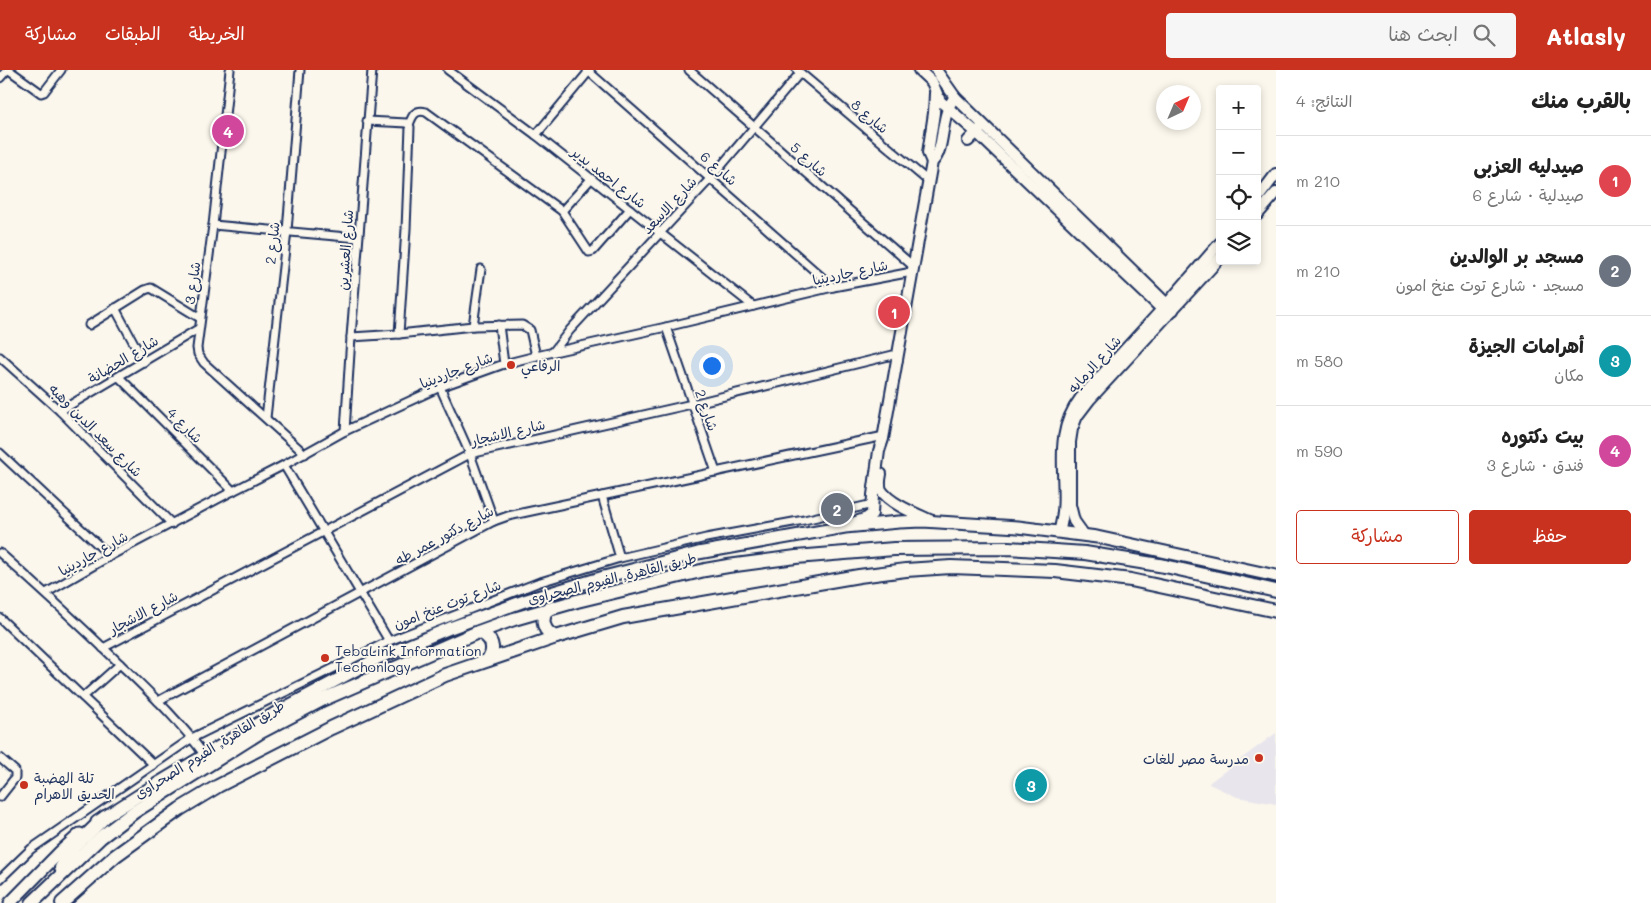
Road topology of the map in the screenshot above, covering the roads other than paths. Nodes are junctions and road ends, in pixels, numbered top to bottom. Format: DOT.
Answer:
graph roads {
  1 [pos="8,70"];
  2 [pos="62,70"];
  3 [pos="230,70"];
  4 [pos="300,70"];
  5 [pos="372,70"];
  6 [pos="448,70"];
  7 [pos="689,70"];
  8 [pos="919,70"];
  9 [pos="936,70"];
  10 [pos="588,71"];
  11 [pos="798,72"];
  12 [pos="0,78"];
  13 [pos="936,93"];
  14 [pos="955,97"];
  15 [pos="948,108"];
  16 [pos="367,121"];
  17 [pos="409,124"];
  18 [pos="755,128"];
  19 [pos="981,129"];
  20 [pos="536,135"];
  21 [pos="968,141"];
  22 [pos="932,162"];
  23 [pos="1276,174"];
  24 [pos="591,179"];
  25 [pos="710,179"];
  26 [pos="928,181"];
  27 [pos="1276,193"];
  28 [pos="1261,194"];
  29 [pos="630,209"];
  30 [pos="1261,210"];
  31 [pos="562,211"];
  32 [pos="213,225"];
  33 [pos="286,231"];
  34 [pos="661,232"];
  35 [pos="358,238"];
  36 [pos="1216,248"];
  37 [pos="1216,262"];
  38 [pos="480,269"];
  39 [pos="912,269"];
  40 [pos="833,287"];
  41 [pos="753,306"];
  42 [pos="115,308"];
  43 [pos="1168,310"];
  44 [pos="200,318"];
  45 [pos="88,325"];
  46 [pos="498,325"];
  47 [pos="473,326"];
  48 [pos="666,327"];
  49 [pos="198,329"];
  50 [pos="399,334"];
  51 [pos="351,337"];
  52 [pos="553,352"];
  53 [pos="898,354"];
  54 [pos="536,356"];
  55 [pos="0,357"];
  56 [pos="144,362"];
  57 [pos="504,364"];
  58 [pos="119,377"];
  59 [pos="440,387"];
  60 [pos="692,404"];
  61 [pos="60,411"];
  62 [pos="266,418"];
  63 [pos="345,431"];
  64 [pos="884,437"];
  65 [pos="0,453"];
  66 [pos="305,454"];
  67 [pos="470,454"];
  68 [pos="284,465"];
  69 [pos="716,472"];
  70 [pos="233,490"];
  71 [pos="602,496"];
  72 [pos="873,504"];
  73 [pos="494,521"];
  74 [pos="934,522"];
  75 [pos="172,524"];
  76 [pos="845,527"];
  77 [pos="324,530"];
  78 [pos="1059,532"];
  79 [pos="1084,535"];
  80 [pos="0,553"];
  81 [pos="110,556"];
  82 [pos="620,558"];
  83 [pos="1276,576"];
  84 [pos="1276,591"];
  85 [pos="361,592"];
  86 [pos="46,593"];
  87 [pos="548,609"];
  88 [pos="1276,611"];
  89 [pos="0,618"];
  90 [pos="478,632"];
  91 [pos="556,637"];
  92 [pos="389,641"];
  93 [pos="103,648"];
  94 [pos="488,660"];
  95 [pos="120,664"];
  96 [pos="82,697"];
  97 [pos="158,701"];
  98 [pos="192,738"];
  99 [pos="205,756"];
  100 [pos="0,758"];
  101 [pos="154,765"];
  102 [pos="0,797"];
  103 [pos="105,817"];
  104 [pos="58,878"];
  105 [pos="0,880"];
  106 [pos="10,903"];
  107 [pos="32,903"];
  108 [pos="62,903"];
  1 -- 2 [label="street"];
  1 -- 12 [label="street"];
  3 -- 32 [label="street, شارع 3"];
  4 -- 33 [label="street, شارع 2"];
  5 -- 16 [label="street, شارع العشرين"];
  6 -- 20 [label="street, شارع احمد بدير"];
  7 -- 18 [label="street, شارع 5"];
  8 -- 13 [label="street"];
  9 -- 14 [label="street"];
  10 -- 20 [label="street"];
  10 -- 25 [label="street, شارع 6"];
  11 -- 18 [label="street, شارع الاسعد"];
  11 -- 26 [label="street, شارع 8"];
  13 -- 15 [label="street"];
  13 -- 22 [label="street"];
  14 -- 15 [label="street"];
  14 -- 19 [label="street"];
  15 -- 19 [label="street"];
  15 -- 22 [label="street"];
  16 -- 17 [label="street"];
  16 -- 35 [label="street, شارع العشرين"];
  17 -- 31 [label="street"];
  17 -- 50 [label="street"];
  18 -- 25 [label="street, شارع الاسعد"];
  18 -- 39 [label="street, شارع 5"];
  19 -- 21 [label="street"];
  19 -- 43 [label="street"];
  20 -- 24 [label="street, شارع احمد بدير"];
  22 -- 26 [label="street"];
  23 -- 28 [label="street"];
  24 -- 29 [label="street, شارع احمد بدير"];
  24 -- 31 [label="street"];
  25 -- 34 [label="street, شارع الاسعد"];
  25 -- 40 [label="street, شارع 6"];
  26 -- 39 [label="street"];
  27 -- 30 [label="street"];
  29 -- 31 [label="street"];
  29 -- 34 [label="street, شارع احمد بدير"];
  32 -- 33 [label="street"];
  32 -- 44 [label="street, شارع 3"];
  33 -- 35 [label="street"];
  33 -- 62 [label="street, شارع 2"];
  34 -- 41 [label="street, شارع احمد بدير"];
  34 -- 52 [label="street, شارع الاسعد"];
  35 -- 51 [label="street, شارع العشرين"];
  36 -- 43 [label="street, شارع الرمايه"];
  37 -- 43 [label="street, شارع الرمايه"];
  38 -- 47 [label="street"];
  39 -- 40 [label="street, شارع جاردينيا"];
  39 -- 53 [label="street"];
  40 -- 41 [label="street, شارع جاردينيا"];
  41 -- 48 [label="street, شارع جاردينيا"];
  42 -- 44 [label="street"];
  42 -- 45 [label="street"];
  42 -- 56 [label="street"];
  43 -- 78 [label="street, شارع الرمايه"];
  43 -- 79 [label="street, شارع الرمايه"];
  44 -- 49 [label="street, شارع 3"];
  46 -- 47 [label="street"];
  46 -- 54 [label="street"];
  46 -- 57 [label="street"];
  47 -- 50 [label="street"];
  48 -- 52 [label="street, شارع جاردينيا"];
  48 -- 60 [label="street, شارع 2"];
  49 -- 56 [label="street, شارع الحضانة"];
  49 -- 62 [label="street, شارع 3"];
  50 -- 51 [label="street"];
  51 -- 63 [label="street, شارع العشرين"];
  52 -- 54 [label="street, شارع جاردينيا"];
  53 -- 60 [label="street, شارع الاشجار"];
  53 -- 64 [label="street"];
  54 -- 57 [label="street, شارع جاردينيا"];
  55 -- 61 [label="street, شارع سعد الدين وهبه"];
  56 -- 58 [label="street, شارع الحضانة"];
  57 -- 59 [label="street, شارع جاردينيا"];
  58 -- 61 [label="street, شارع الحضانة"];
  58 -- 70 [label="street, شارع 4"];
  59 -- 63 [label="street, شارع جاردينيا"];
  59 -- 67 [label="street"];
  60 -- 67 [label="street, شارع الاشجار"];
  60 -- 69 [label="street, شارع 2"];
  61 -- 75 [label="street, شارع سعد الدين وهبه"];
  62 -- 66 [label="street, شارع 3"];
  63 -- 66 [label="street, شارع جاردينيا"];
  64 -- 69 [label="street, شارع دكتور عمر طه"];
  64 -- 72 [label="street"];
  64 -- 74 [label="street"];
  65 -- 81 [label="street"];
  66 -- 68 [label="street, شارع جاردينيا"];
  67 -- 73 [label="street"];
  67 -- 77 [label="street, شارع الاشجار"];
  68 -- 70 [label="street, شارع جاردينيا"];
  68 -- 77 [label="street"];
  69 -- 71 [label="street, شارع دكتور عمر طه"];
  70 -- 75 [label="street, شارع جاردينيا"];
  71 -- 73 [label="street, شارع دكتور عمر طه"];
  71 -- 82 [label="street"];
  72 -- 76 [label="street"];
  72 -- 82 [label="street, شارع توت عنخ امون"];
  73 -- 85 [label="street, شارع دكتور عمر طه"];
  74 -- 76 [label="main road"];
  74 -- 78 [label="main road"];
  75 -- 81 [label="street, شارع جاردينيا"];
  76 -- 99 [label="main road"];
  77 -- 85 [label="street"];
  77 -- 93 [label="street, شارع الاشجار"];
  78 -- 79 [label="main road"];
  79 -- 83 [label="main road"];
  80 -- 86 [label="street"];
  81 -- 86 [label="street, شارع جاردينيا"];
  82 -- 92 [label="street, شارع توت عنخ امون"];
  84 -- 87 [label="highway, طريق القاهرة, الفيوم الصحراوى"];
  85 -- 92 [label="street"];
  85 -- 97 [label="street, شارع دكتور عمر طه"];
  86 -- 93 [label="street"];
  87 -- 90 [label="highway, طريق القاهرة, الفيوم الصحراوى"];
  87 -- 91 [label="highway"];
  88 -- 91 [label="highway"];
  89 -- 96 [label="street"];
  90 -- 94 [label="highway"];
  90 -- 104 [label="highway, طريق القاهرة, الفيوم الصحراوى"];
  91 -- 94 [label="highway"];
  92 -- 98 [label="street, شارع توت عنخ امون"];
  93 -- 95 [label="street"];
  94 -- 108 [label="highway"];
  95 -- 96 [label="street"];
  95 -- 97 [label="street"];
  96 -- 101 [label="street"];
  97 -- 98 [label="street"];
  98 -- 99 [label="street"];
  98 -- 101 [label="street, شارع توت عنخ امون"];
  99 -- 103 [label="main road"];
  100 -- 102 [label="street"];
  101 -- 105 [label="street, شارع توت عنخ امون"];
  103 -- 104 [label="highway"];
  103 -- 106 [label="main road"];
  104 -- 107 [label="highway, طريق القاهرة, الفيوم الصحراوى"];
}
